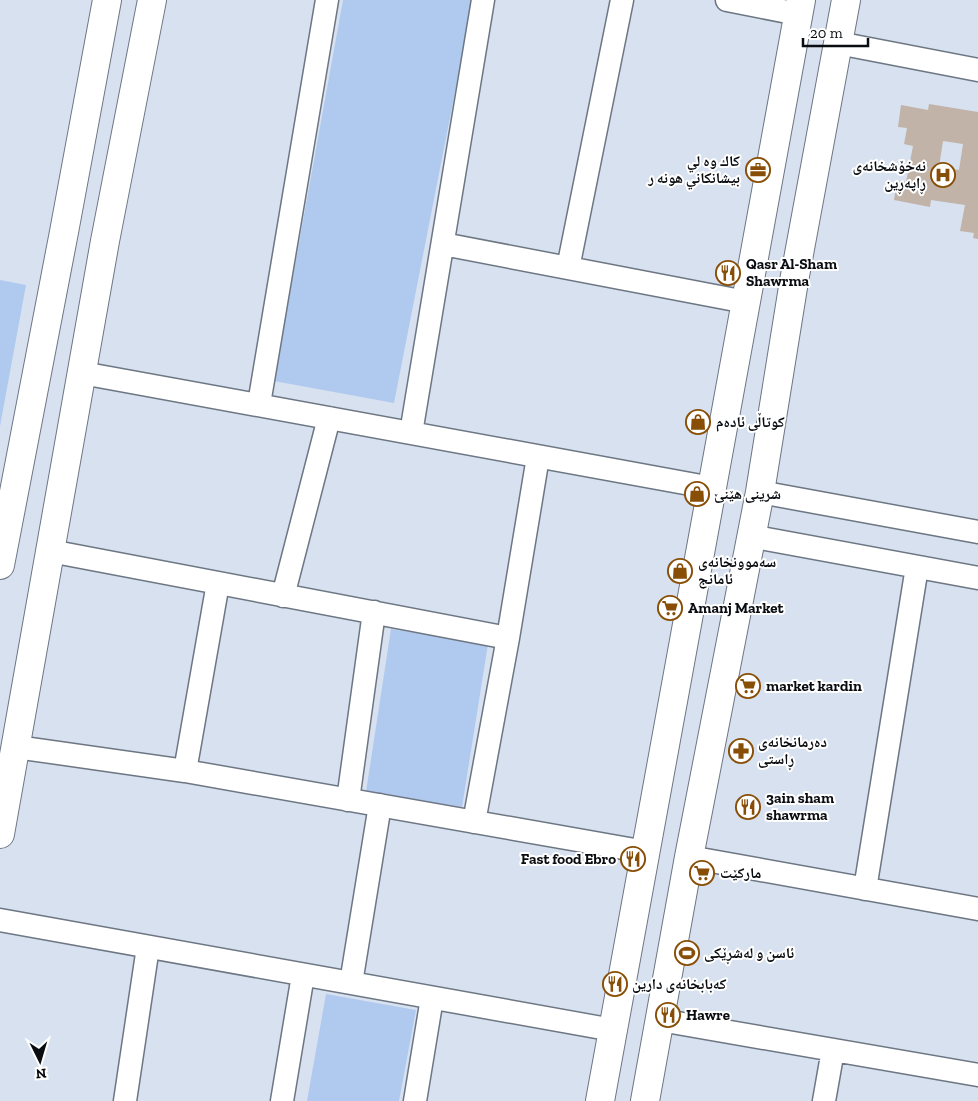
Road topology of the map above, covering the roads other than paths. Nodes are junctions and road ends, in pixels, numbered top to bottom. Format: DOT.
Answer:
graph roads {
  1 [pos="107,0"];
  2 [pos="152,0"];
  3 [pos="327,0"];
  4 [pos="483,0"];
  5 [pos="622,0"];
  6 [pos="727,0"];
  7 [pos="846,0"];
  8 [pos="800,7"];
  9 [pos="838,43"];
  10 [pos="978,70"];
  11 [pos="64,232"];
  12 [pos="105,241"];
  13 [pos="443,244"];
  14 [pos="568,268"];
  15 [pos="746,302"];
  16 [pos="82,373"];
  17 [pos="259,404"];
  18 [pos="329,418"];
  19 [pos="411,433"];
  20 [pos="538,457"];
  21 [pos="712,488"];
  22 [pos="760,492"];
  23 [pos="978,532"];
  24 [pos="750,536"];
  25 [pos="50,551"];
  26 [pos="0,565"];
  27 [pos="916,567"];
  28 [pos="978,578"];
  29 [pos="218,583"];
  30 [pos="283,596"];
  31 [pos="374,612"];
  32 [pos="508,638"];
  33 [pos="16,747"];
  34 [pos="185,771"];
  35 [pos="348,800"];
  36 [pos="380,805"];
  37 [pos="474,822"];
  38 [pos="0,834"];
  39 [pos="646,852"];
  40 [pos="690,857"];
  41 [pos="865,889"];
  42 [pos="978,909"];
  43 [pos="0,920"];
  44 [pos="148,947"];
  45 [pos="302,975"];
  46 [pos="351,983"];
  47 [pos="432,998"];
  48 [pos="660,1020"];
  49 [pos="613,1030"];
  50 [pos="833,1050"];
  51 [pos="978,1075"];
  52 [pos="124,1101"];
  53 [pos="282,1101"];
  54 [pos="415,1101"];
  55 [pos="600,1101"];
  56 [pos="645,1101"];
  57 [pos="824,1101"];
  1 -- 11 [label="street"];
  2 -- 12 [label="street"];
  3 -- 17 [label="street"];
  4 -- 13 [label="street"];
  5 -- 14 [label="street"];
  6 -- 8 [label="street"];
  7 -- 9 [label="street"];
  8 -- 15 [label="street"];
  9 -- 10 [label="street"];
  9 -- 22 [label="street"];
  11 -- 12 [label="street"];
  11 -- 26 [label="street"];
  12 -- 16 [label="street"];
  13 -- 14 [label="street"];
  13 -- 19 [label="street"];
  14 -- 15 [label="street"];
  15 -- 21 [label="street"];
  16 -- 17 [label="street"];
  16 -- 25 [label="street"];
  17 -- 18 [label="street"];
  18 -- 19 [label="street"];
  18 -- 30 [label="street"];
  19 -- 20 [label="street"];
  20 -- 21 [label="street"];
  20 -- 32 [label="street"];
  21 -- 39 [label="street"];
  22 -- 23 [label="street"];
  22 -- 24 [label="street"];
  24 -- 27 [label="street"];
  24 -- 40 [label="street"];
  25 -- 29 [label="street"];
  25 -- 33 [label="street"];
  27 -- 28 [label="street"];
  27 -- 41 [label="street"];
  29 -- 30 [label="street"];
  29 -- 34 [label="street"];
  30 -- 31 [label="street"];
  31 -- 32 [label="street"];
  31 -- 35 [label="street"];
  32 -- 37 [label="street"];
  33 -- 34 [label="street"];
  33 -- 38 [label="street"];
  34 -- 35 [label="street"];
  35 -- 36 [label="street"];
  36 -- 37 [label="street"];
  36 -- 46 [label="street"];
  37 -- 39 [label="street"];
  39 -- 49 [label="street"];
  40 -- 41 [label="street"];
  40 -- 48 [label="street"];
  41 -- 42 [label="street"];
  43 -- 44 [label="street"];
  44 -- 45 [label="street"];
  44 -- 52 [label="street"];
  45 -- 46 [label="street"];
  45 -- 53 [label="street"];
  46 -- 47 [label="street"];
  47 -- 49 [label="street"];
  47 -- 54 [label="street"];
  48 -- 50 [label="street"];
  48 -- 56 [label="street"];
  49 -- 55 [label="street"];
  50 -- 51 [label="street"];
  50 -- 57 [label="street"];
}
